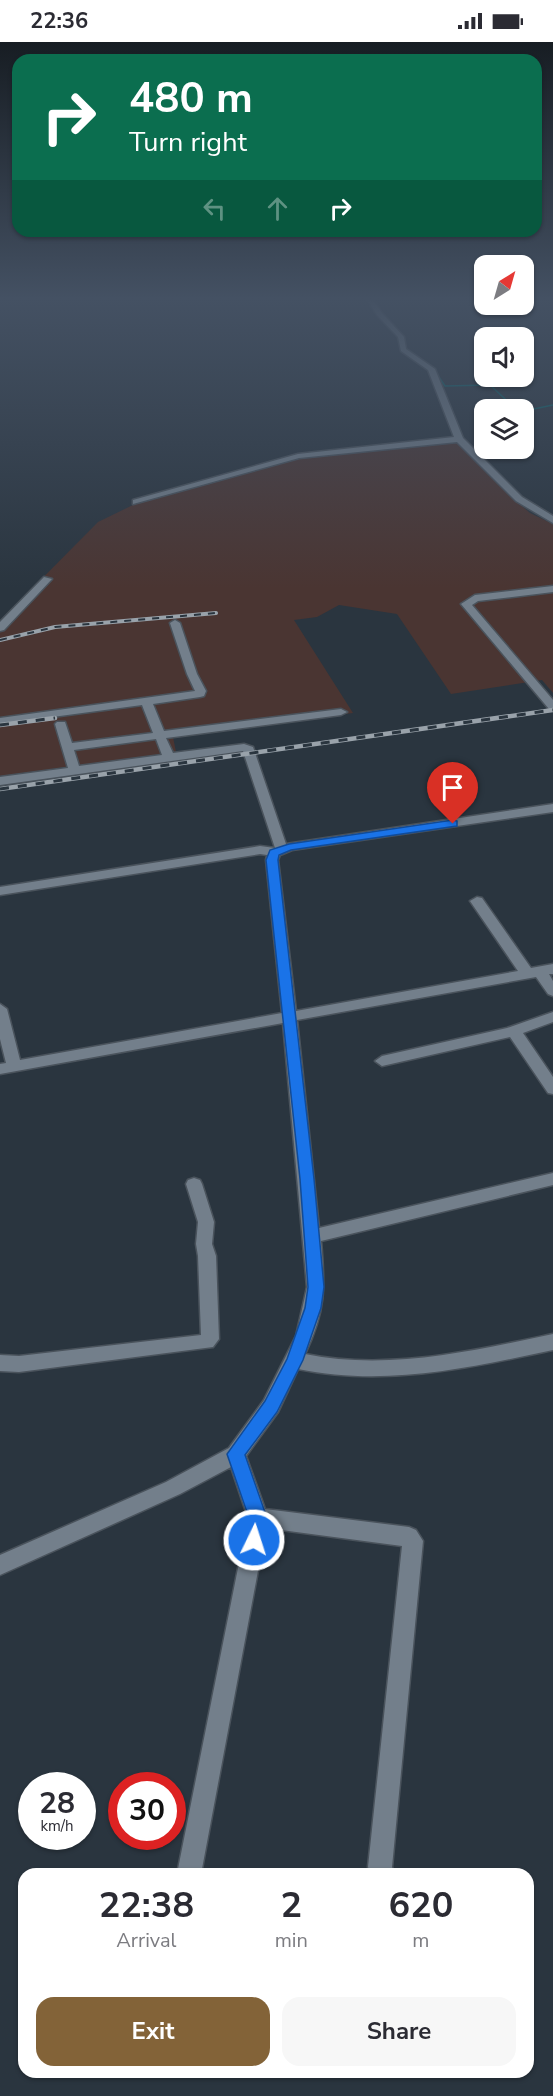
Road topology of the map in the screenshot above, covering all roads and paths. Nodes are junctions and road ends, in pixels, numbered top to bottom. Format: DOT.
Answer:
graph roads {
  1 [pos="442,397"];
  2 [pos="459,439"];
  3 [pos="136,502"];
  4 [pos="553,520"];
  5 [pos="47,579"];
  6 [pos="553,589"];
  7 [pos="175,623"];
  8 [pos="0,628"];
  9 [pos="146,701"];
  10 [pos="553,707"];
  11 [pos="340,712"];
  12 [pos="0,721"];
  13 [pos="61,724"];
  14 [pos="160,735"];
  15 [pos="68,747"];
  16 [pos="169,758"];
  17 [pos="75,771"];
  18 [pos="0,781"];
  19 [pos="553,808"];
  20 [pos="278,851"];
  21 [pos="0,891"];
  22 [pos="477,901"];
  23 [pos="540,971"];
  24 [pos="553,991"];
  25 [pos="0,1009"];
  26 [pos="289,1016"];
  27 [pos="553,1017"];
  28 [pos="514,1031"];
  29 [pos="382,1061"];
  30 [pos="7,1068"];
  31 [pos="553,1089"];
  32 [pos="553,1179"];
  33 [pos="194,1184"];
  34 [pos="312,1236"];
  35 [pos="553,1342"];
  36 [pos="295,1360"];
  37 [pos="0,1363"];
  38 [pos="236,1454"];
  39 [pos="258,1518"];
  40 [pos="0,1565"];
  41 [pos="190,1868"];
  42 [pos="380,1868"];
  1 -- 2 [label="street"];
  2 -- 3 [label="street"];
  2 -- 4 [label="street"];
  5 -- 8 [label="street"];
  6 -- 10 [label="street"];
  7 -- 9 [label="street"];
  9 -- 12 [label="street"];
  9 -- 14 [label="street"];
  11 -- 14 [label="street"];
  13 -- 15 [label="street"];
  14 -- 15 [label="street"];
  14 -- 16 [label="street"];
  15 -- 17 [label="street"];
  16 -- 17 [label="street"];
  16 -- 20 [label="street"];
  17 -- 18 [label="street"];
  19 -- 20 [label="street"];
  20 -- 21 [label="street"];
  20 -- 26 [label="street"];
  22 -- 23 [label="street"];
  23 -- 24 [label="street"];
  23 -- 26 [label="street"];
  25 -- 30 [label="street"];
  26 -- 30 [label="street"];
  26 -- 34 [label="street"];
  27 -- 28 [label="street"];
  28 -- 29 [label="street"];
  28 -- 31 [label="street"];
  32 -- 34 [label="street"];
  33 -- 37 [label="street"];
  34 -- 36 [label="street"];
  35 -- 36 [label="street"];
  36 -- 38 [label="street"];
  38 -- 39 [label="street"];
  38 -- 40 [label="street"];
  39 -- 41 [label="street"];
  39 -- 42 [label="street"];
}
